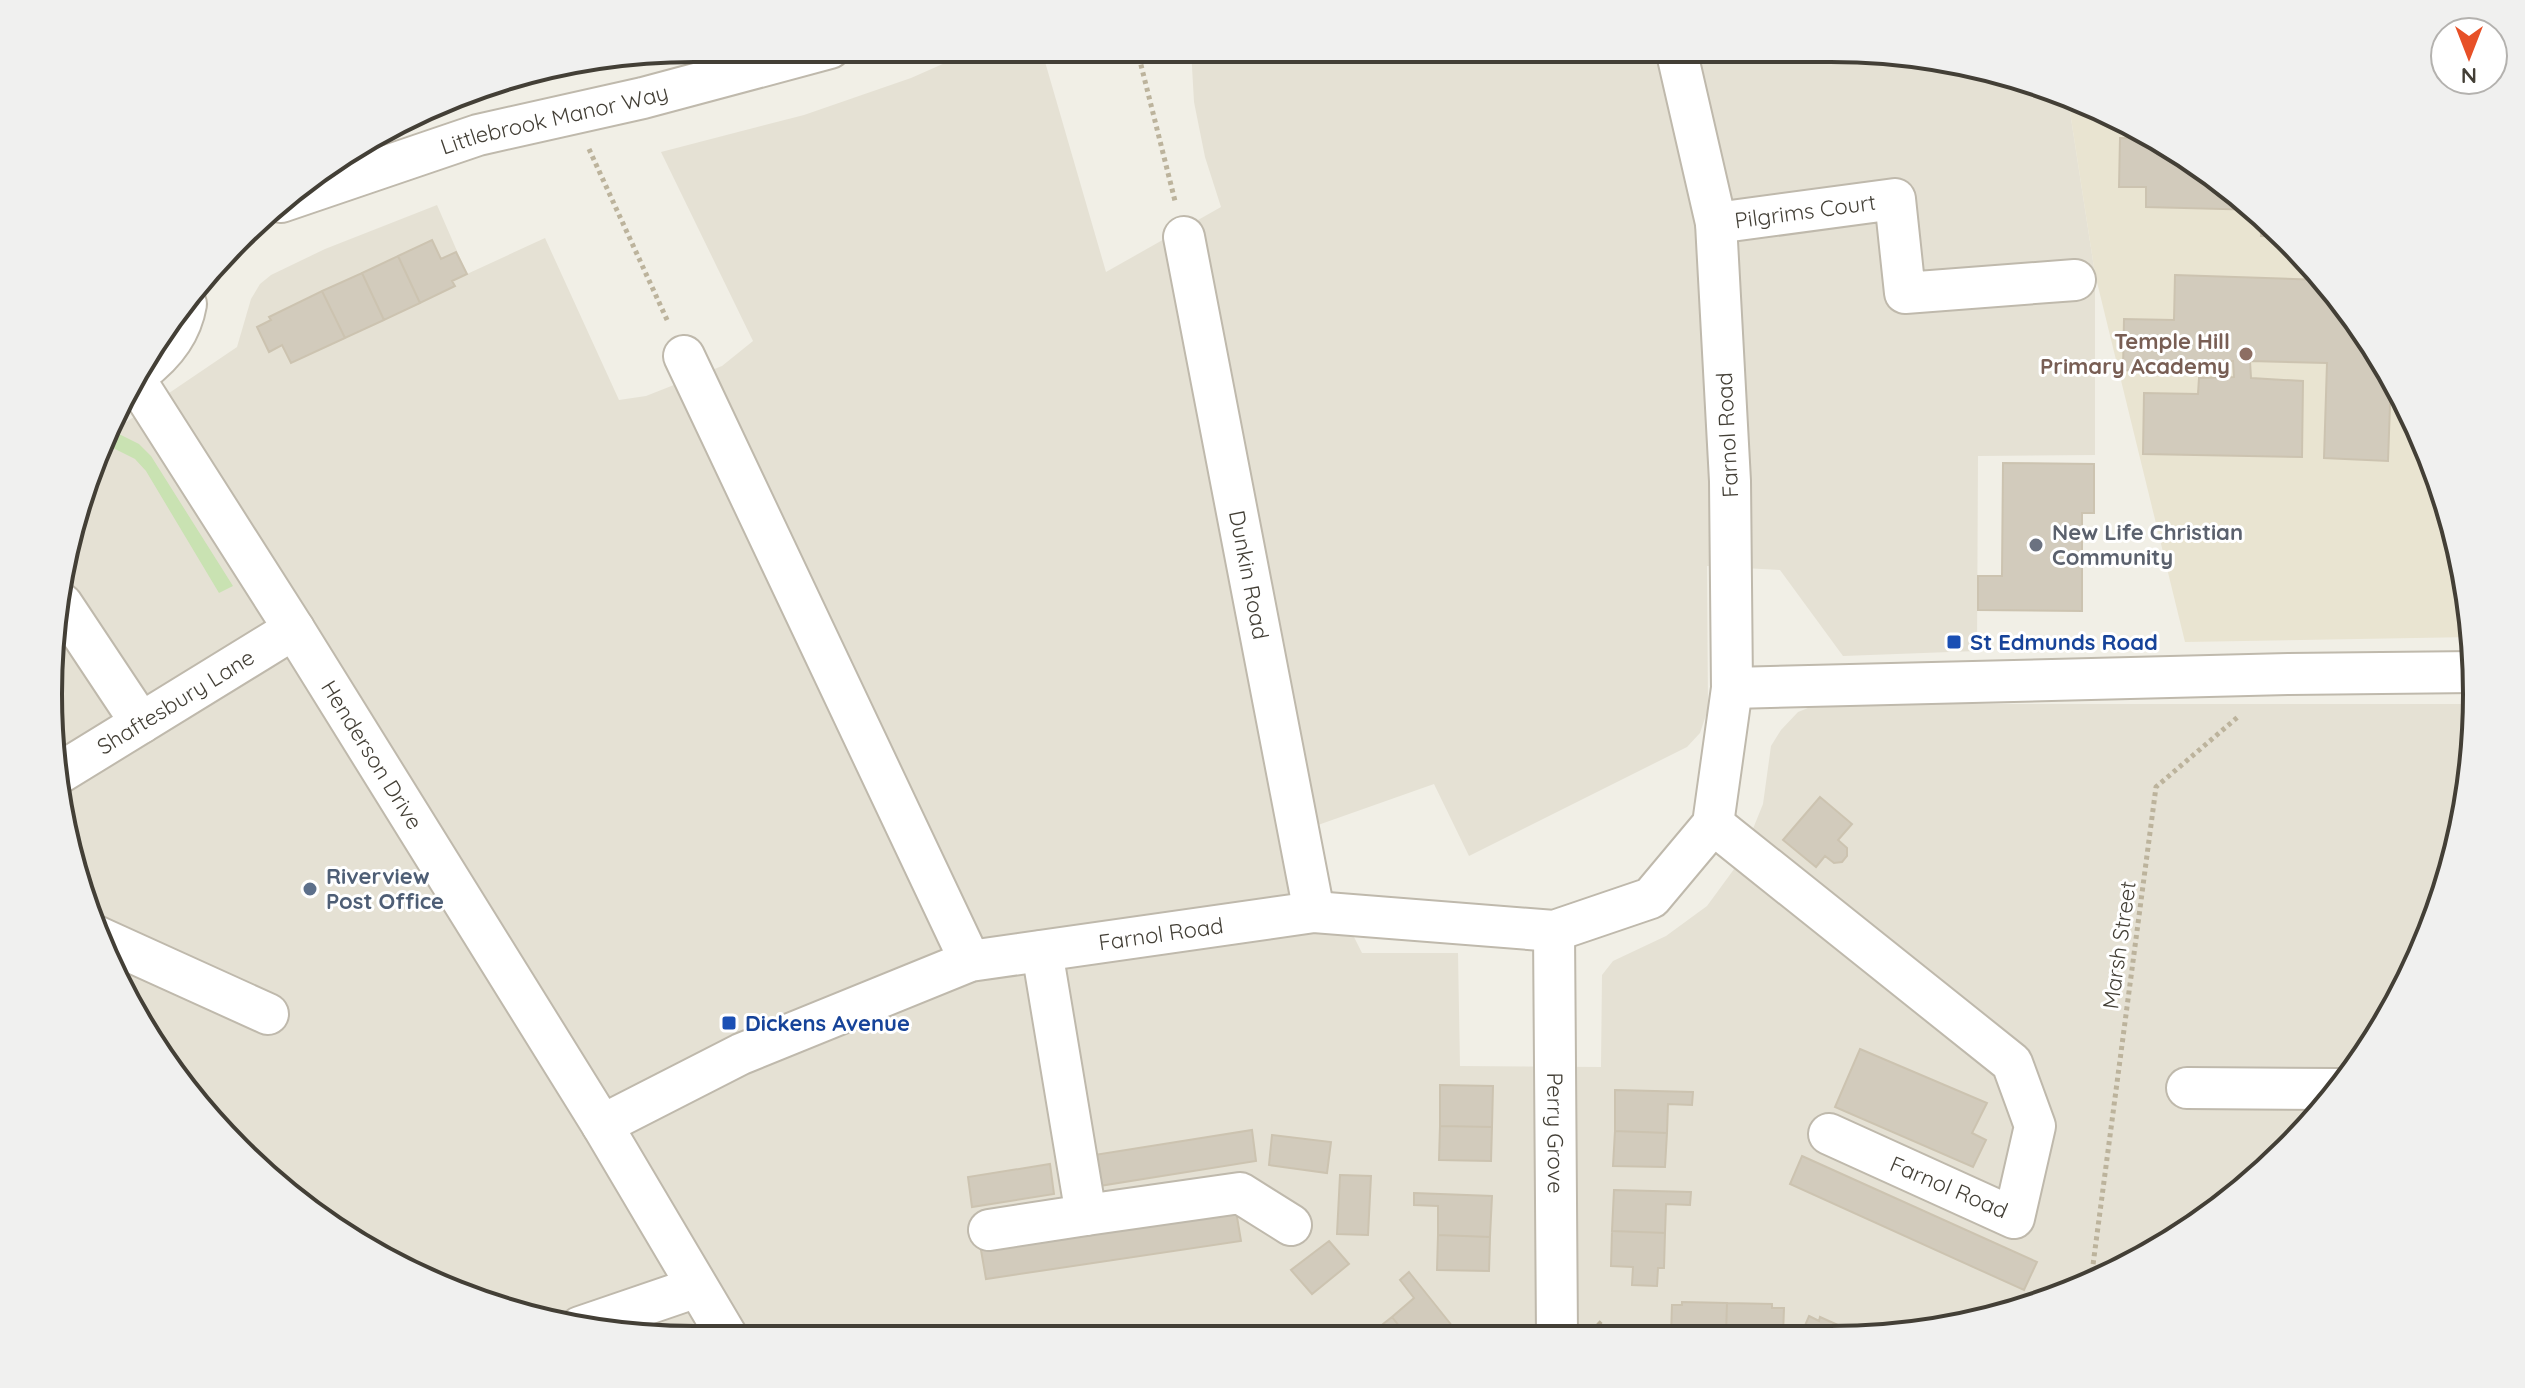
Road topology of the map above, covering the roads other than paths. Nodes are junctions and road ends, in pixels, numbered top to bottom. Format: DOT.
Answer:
graph roads {
  1 [pos="775,62"];
  2 [pos="1679,62"];
  3 [pos="310,192"];
  4 [pos="1716,223"];
  5 [pos="1184,237"];
  6 [pos="2075,280"];
  7 [pos="684,356"];
  8 [pos="141,389"];
  9 [pos="67,612"];
  10 [pos="294,629"];
  11 [pos="2462,672"];
  12 [pos="1732,688"];
  13 [pos="141,723"];
  14 [pos="66,769"];
  15 [pos="1713,824"];
  16 [pos="1314,912"];
  17 [pos="1554,931"];
  18 [pos="114,944"];
  19 [pos="1042,951"];
  20 [pos="970,961"];
  21 [pos="268,1014"];
  22 [pos="2187,1088"];
  23 [pos="2324,1089"];
  24 [pos="602,1125"];
  25 [pos="1829,1134"];
  26 [pos="1086,1215"];
  27 [pos="1291,1225"];
  28 [pos="989,1230"];
  29 [pos="697,1287"];
  30 [pos="602,1319"];
  31 [pos="721,1326"];
  32 [pos="1557,1326"];
  1 -- 3 [label="street, Littlebrook Manor Way"];
  2 -- 4 [label="street, Farnol Road"];
  4 -- 6 [label="street, Pilgrims Court"];
  4 -- 12 [label="street, Farnol Road"];
  5 -- 16 [label="street, Dunkin Road"];
  7 -- 20 [label="street"];
  8 -- 10 [label="street, Henderson Drive"];
  9 -- 13 [label="street"];
  10 -- 13 [label="street, Shaftesbury Lane"];
  10 -- 24 [label="street, Henderson Drive"];
  11 -- 12 [label="street"];
  12 -- 15 [label="street, Farnol Road"];
  13 -- 14 [label="street, Shaftesbury Lane"];
  15 -- 17 [label="street, Farnol Road"];
  15 -- 25 [label="street, Farnol Road"];
  16 -- 17 [label="street, Farnol Road"];
  16 -- 19 [label="street, Farnol Road"];
  17 -- 32 [label="street, Perry Grove"];
  18 -- 21 [label="street"];
  19 -- 20 [label="street, Farnol Road"];
  19 -- 26 [label="street"];
  20 -- 24 [label="street, Farnol Road"];
  22 -- 23 [label="street"];
  24 -- 29 [label="street, Henderson Drive"];
  26 -- 27 [label="street"];
  26 -- 28 [label="street"];
  29 -- 30 [label="street"];
  29 -- 31 [label="street, Henderson Drive"];
}
